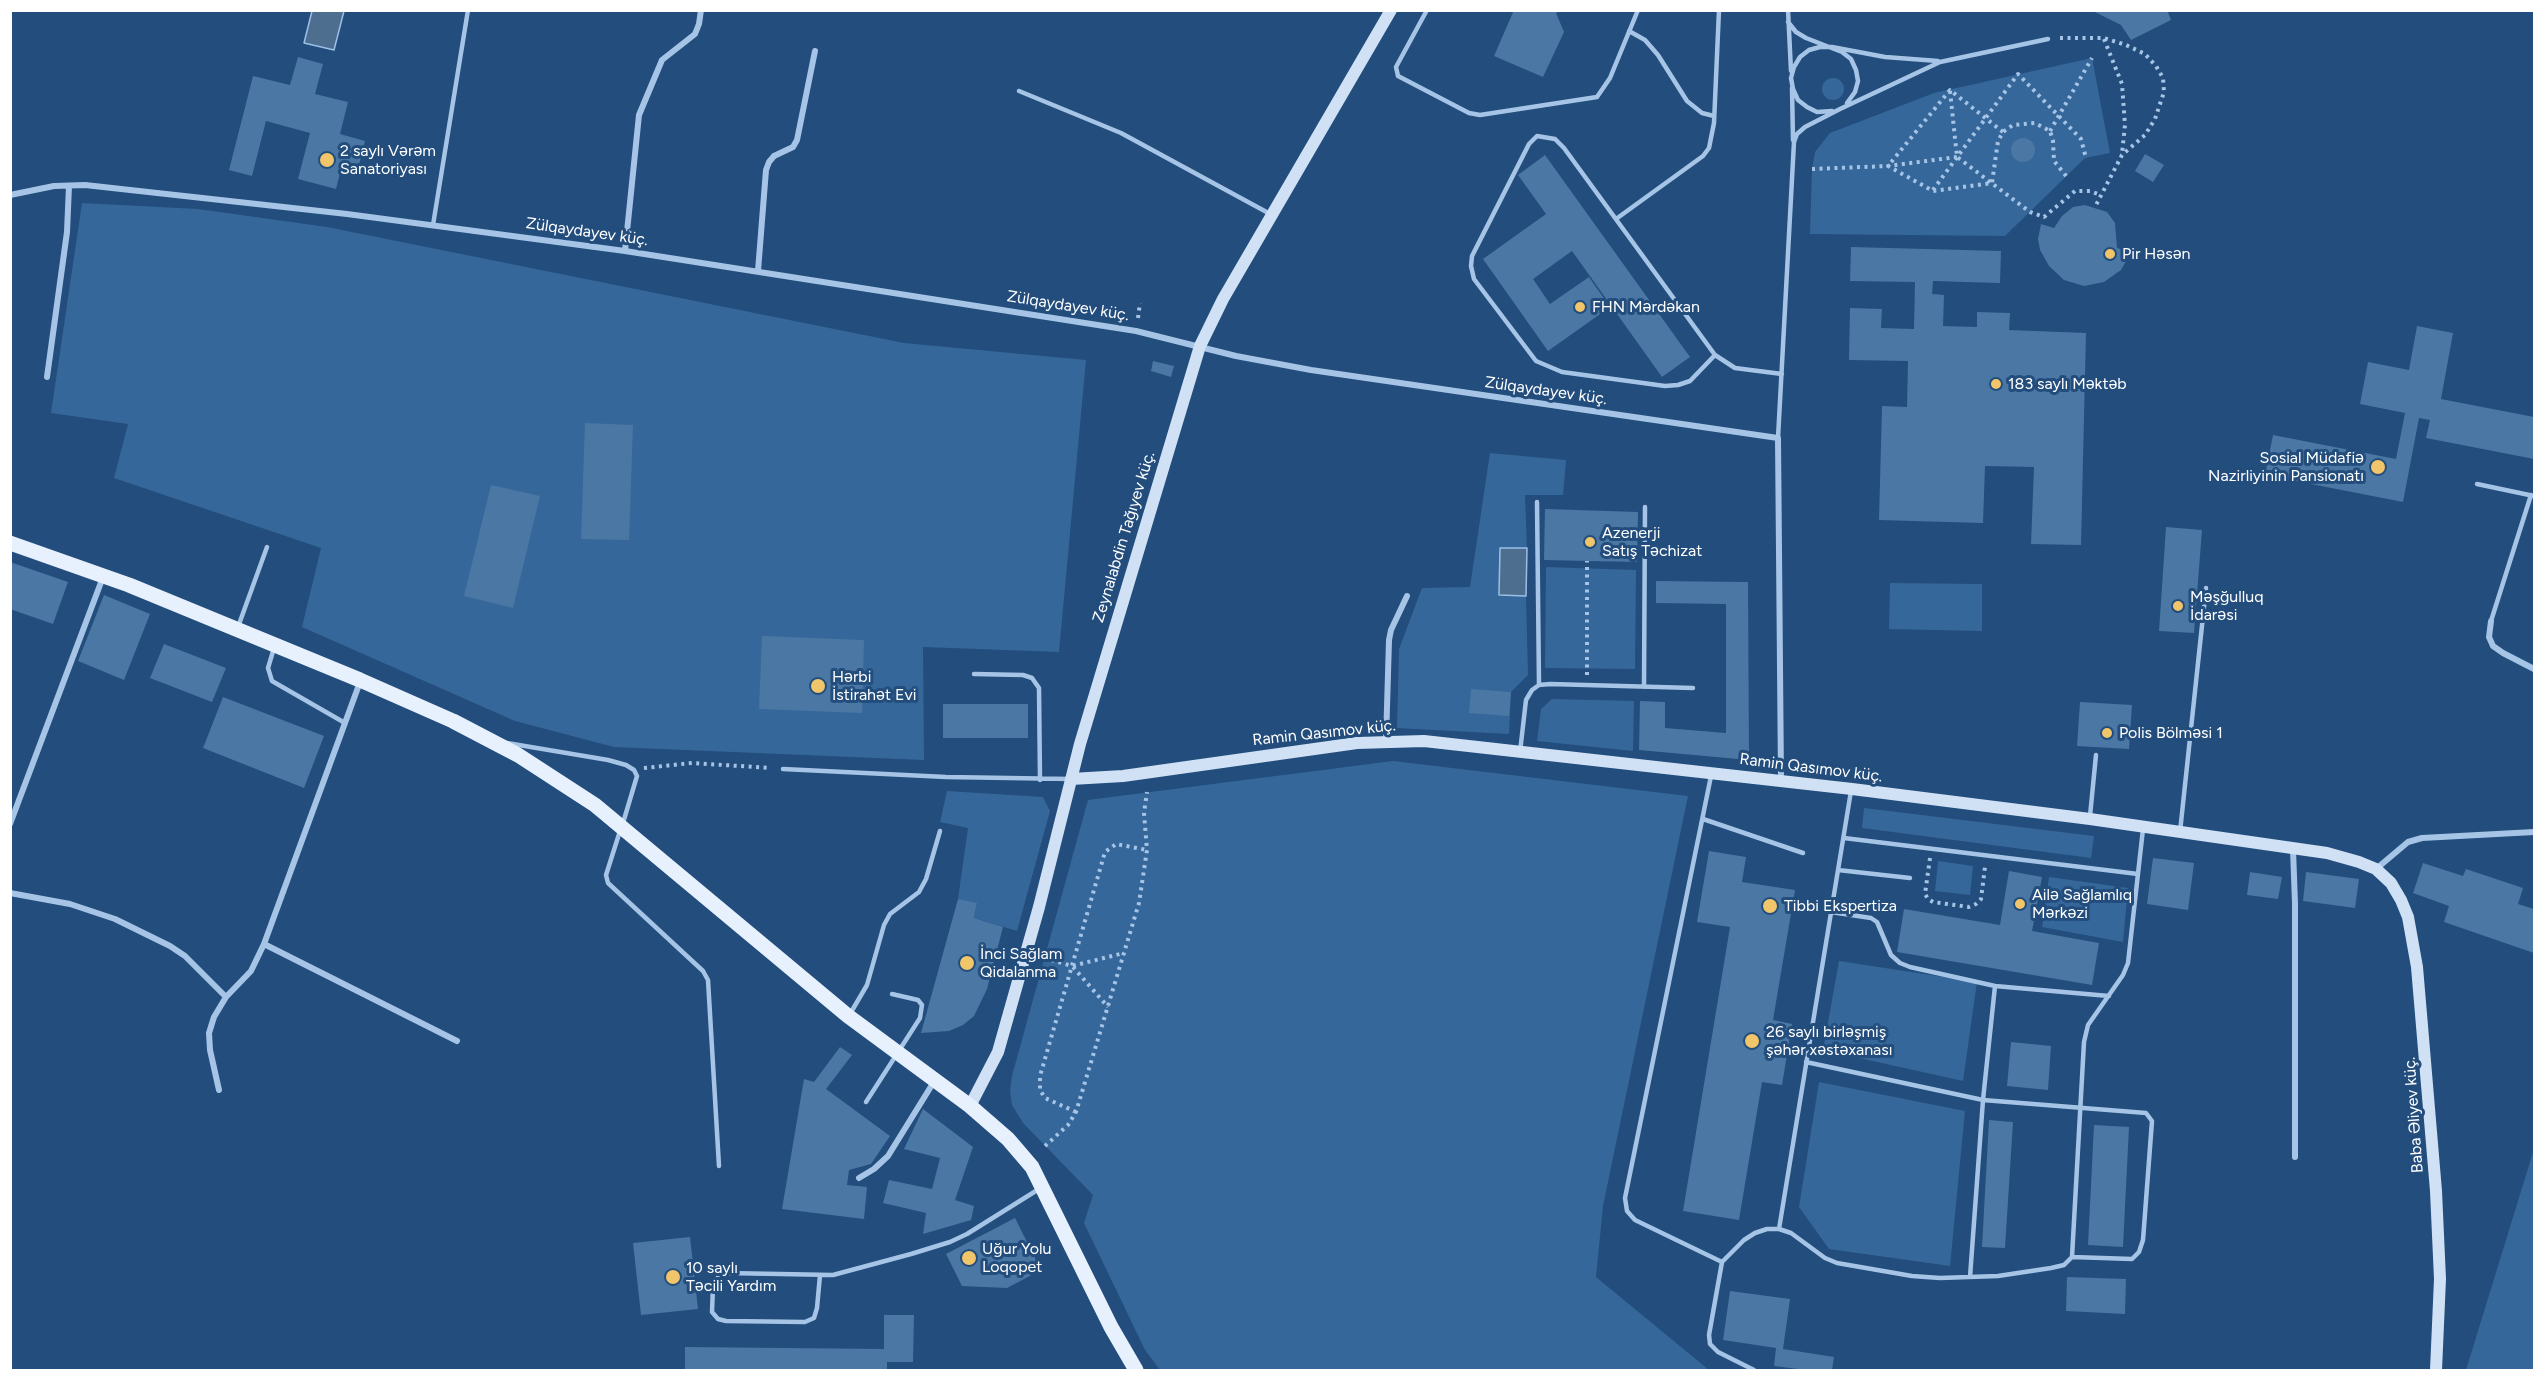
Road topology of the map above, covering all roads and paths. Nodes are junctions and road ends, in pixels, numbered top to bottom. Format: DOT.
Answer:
graph roads {
  1 [pos="468,10"];
  2 [pos="701,10"];
  3 [pos="1391,10"];
  4 [pos="1427,10"];
  5 [pos="1638,10"];
  6 [pos="1719,10"];
  7 [pos="1788,10"];
  8 [pos="1788,22"];
  9 [pos="1629,32"];
  10 [pos="2104,38"];
  11 [pos="2048,39"];
  12 [pos="1832,47"];
  13 [pos="815,51"];
  14 [pos="2092,58"];
  15 [pos="1940,62"];
  16 [pos="1791,78"];
  17 [pos="1950,90"];
  18 [pos="1019,91"];
  19 [pos="1840,109"];
  20 [pos="2058,115"];
  21 [pos="1714,116"];
  22 [pos="1986,117"];
  23 [pos="2050,131"];
  24 [pos="2003,132"];
  25 [pos="1794,142"];
  26 [pos="2122,155"];
  27 [pos="1957,157"];
  28 [pos="2086,158"];
  29 [pos="1888,166"];
  30 [pos="1812,169"];
  31 [pos="2067,177"];
  32 [pos="1992,183"];
  33 [pos="69,186"];
  34 [pos="1933,191"];
  35 [pos="10,195"];
  36 [pos="2101,195"];
  37 [pos="2095,207"];
  38 [pos="1272,215"];
  39 [pos="1616,219"];
  40 [pos="433,225"];
  41 [pos="625,251"];
  42 [pos="758,272"];
  43 [pos="1200,346"];
  44 [pos="1715,355"];
  45 [pos="1782,374"];
  46 [pos="48,377"];
  47 [pos="1778,438"];
  48 [pos="2477,484"];
  49 [pos="2533,496"];
  50 [pos="1537,502"];
  51 [pos="1645,507"];
  52 [pos="10,543"];
  53 [pos="267,547"];
  54 [pos="1587,561"];
  55 [pos="103,575"];
  56 [pos="2206,588"];
  57 [pos="1407,596"];
  58 [pos="2490,621"];
  59 [pos="237,629"];
  60 [pos="275,645"];
  61 [pos="2535,669"];
  62 [pos="974,674"];
  63 [pos="360,680"];
  64 [pos="1539,685"];
  65 [pos="1586,685"];
  66 [pos="1644,687"];
  67 [pos="1693,688"];
  68 [pos="345,723"];
  69 [pos="490,740"];
  70 [pos="1386,741"];
  71 [pos="1520,752"];
  72 [pos="2096,754"];
  73 [pos="783,768"];
  74 [pos="634,770"];
  75 [pos="1712,773"];
  76 [pos="1071,779"];
  77 [pos="1040,780"];
  78 [pos="1781,781"];
  79 [pos="1852,789"];
  80 [pos="1147,792"];
  81 [pos="1703,819"];
  82 [pos="2090,819"];
  83 [pos="10,824"];
  84 [pos="622,826"];
  85 [pos="2144,826"];
  86 [pos="939,831"];
  87 [pos="2180,832"];
  88 [pos="2535,832"];
  89 [pos="1844,838"];
  90 [pos="1148,849"];
  91 [pos="1932,849"];
  92 [pos="2293,849"];
  93 [pos="1803,853"];
  94 [pos="1986,856"];
  95 [pos="2376,869"];
  96 [pos="1838,870"];
  97 [pos="2138,874"];
  98 [pos="1910,878"];
  99 [pos="10,893"];
  100 [pos="1831,912"];
  101 [pos="264,944"];
  102 [pos="1124,953"];
  103 [pos="1044,958"];
  104 [pos="1072,966"];
  105 [pos="1995,986"];
  106 [pos="892,994"];
  107 [pos="2109,996"];
  108 [pos="226,998"];
  109 [pos="1108,1007"];
  110 [pos="849,1016"];
  111 [pos="457,1041"];
  112 [pos="898,1053"];
  113 [pos="1806,1062"];
  114 [pos="935,1080"];
  115 [pos="219,1090"];
  116 [pos="1983,1100"];
  117 [pos="866,1102"];
  118 [pos="970,1106"];
  119 [pos="2081,1109"];
  120 [pos="1076,1112"];
  121 [pos="1045,1146"];
  122 [pos="2295,1157"];
  123 [pos="719,1167"];
  124 [pos="859,1178"];
  125 [pos="1042,1187"];
  126 [pos="1779,1229"];
  127 [pos="2072,1257"];
  128 [pos="1722,1262"];
  129 [pos="820,1275"];
  130 [pos="1970,1277"];
  131 [pos="1137,1371"];
  132 [pos="1754,1371"];
  133 [pos="2436,1371"];
  1 -- 40 [label="lane"];
  2 -- 41 [label="street"];
  3 -- 38 [label="street, Zeynalabdin Tağıyev küç."];
  4 -- 9 [label="lane"];
  5 -- 9 [label="lane"];
  6 -- 21 [label="lane"];
  7 -- 8 [label="lane"];
  8 -- 12 [label="lane"];
  8 -- 16 [label="lane"];
  9 -- 21 [label="lane"];
  10 -- 11 [label="path"];
  10 -- 26 [label="path"];
  10 -- 26 [label="path"];
  11 -- 15 [label="lane"];
  12 -- 15 [label="lane"];
  12 -- 16 [label="lane"];
  12 -- 19 [label="lane"];
  13 -- 42 [label="street"];
  14 -- 20 [label="path"];
  15 -- 19 [label="lane"];
  16 -- 19 [label="lane"];
  16 -- 25 [label="lane"];
  17 -- 22 [label="path"];
  17 -- 27 [label="path"];
  17 -- 29 [label="path"];
  18 -- 38 [label="lane"];
  19 -- 25 [label="lane"];
  20 -- 22 [label="path"];
  20 -- 23 [label="path"];
  20 -- 28 [label="path"];
  21 -- 39 [label="lane"];
  22 -- 24 [label="path"];
  22 -- 27 [label="path"];
  23 -- 24 [label="path"];
  23 -- 31 [label="path"];
  24 -- 32 [label="path"];
  25 -- 45 [label="lane"];
  26 -- 36 [label="path"];
  27 -- 29 [label="path"];
  27 -- 32 [label="path"];
  27 -- 34 [label="path"];
  29 -- 30 [label="path"];
  29 -- 34 [label="path"];
  32 -- 34 [label="path"];
  32 -- 36 [label="path"];
  33 -- 35 [label="street, Zülqaydayev küç."];
  33 -- 40 [label="street, Zülqaydayev küç."];
  33 -- 46 [label="street"];
  36 -- 37 [label="path"];
  38 -- 43 [label="street, Zeynalabdin Tağıyev küç."];
  39 -- 44 [label="lane"];
  39 -- 44 [label="lane"];
  40 -- 41 [label="street, Zülqaydayev küç."];
  41 -- 42 [label="street, Zülqaydayev küç."];
  42 -- 43 [label="street, Zülqaydayev küç."];
  43 -- 47 [label="street, Zülqaydayev küç."];
  43 -- 76 [label="street, Zeynalabdin Tağıyev küç."];
  44 -- 45 [label="lane"];
  45 -- 47 [label="lane"];
  47 -- 78 [label="street"];
  48 -- 49 [label="lane"];
  49 -- 58 [label="lane"];
  50 -- 64 [label="lane"];
  51 -- 66 [label="lane"];
  52 -- 55 [label="main road"];
  53 -- 59 [label="lane"];
  54 -- 65 [label="path"];
  55 -- 59 [label="main road"];
  55 -- 83 [label="street"];
  56 -- 87 [label="lane"];
  57 -- 70 [label="street"];
  58 -- 61 [label="street"];
  59 -- 60 [label="main road"];
  60 -- 63 [label="main road"];
  60 -- 68 [label="lane"];
  62 -- 77 [label="lane"];
  63 -- 68 [label="street"];
  63 -- 69 [label="main road"];
  64 -- 65 [label="lane"];
  64 -- 71 [label="lane"];
  65 -- 66 [label="lane"];
  66 -- 67 [label="lane"];
  68 -- 101 [label="street"];
  69 -- 74 [label="lane"];
  69 -- 84 [label="main road"];
  70 -- 71 [label="street, Ramin Qasımov küç."];
  70 -- 76 [label="street, Ramin Qasımov küç."];
  71 -- 75 [label="street, Ramin Qasımov küç."];
  72 -- 82 [label="lane"];
  73 -- 74 [label="path"];
  73 -- 77 [label="lane"];
  74 -- 84 [label="lane"];
  75 -- 78 [label="street, Ramin Qasımov küç."];
  75 -- 81 [label="lane"];
  76 -- 77 [label="lane"];
  76 -- 118 [label="street, Zeynalabdin Tağıyev küç."];
  78 -- 79 [label="street, Ramin Qasımov küç."];
  79 -- 82 [label="street, Ramin Qasımov küç."];
  79 -- 89 [label="lane"];
  80 -- 90 [label="path"];
  81 -- 93 [label="lane"];
  81 -- 128 [label="lane"];
  82 -- 85 [label="street, Ramin Qasımov küç."];
  84 -- 110 [label="main road"];
  84 -- 123 [label="lane"];
  85 -- 87 [label="street, Ramin Qasımov küç."];
  85 -- 97 [label="lane"];
  86 -- 110 [label="lane"];
  87 -- 92 [label="street, Ramin Qasımov küç."];
  88 -- 95 [label="street"];
  89 -- 91 [label="lane"];
  89 -- 96 [label="lane"];
  90 -- 102 [label="path"];
  90 -- 104 [label="path"];
  91 -- 94 [label="lane"];
  91 -- 94 [label="path"];
  92 -- 95 [label="street, Ramin Qasımov küç."];
  92 -- 122 [label="street"];
  94 -- 97 [label="lane"];
  95 -- 133 [label="street, Baba Əliyev küç."];
  96 -- 98 [label="lane"];
  96 -- 100 [label="lane"];
  97 -- 107 [label="lane"];
  99 -- 108 [label="street"];
  100 -- 105 [label="lane"];
  100 -- 113 [label="lane"];
  101 -- 108 [label="street"];
  101 -- 111 [label="street"];
  102 -- 104 [label="path"];
  102 -- 109 [label="path"];
  103 -- 104 [label="path"];
  104 -- 109 [label="path"];
  104 -- 120 [label="path"];
  105 -- 107 [label="lane"];
  105 -- 116 [label="lane"];
  106 -- 112 [label="lane"];
  107 -- 119 [label="lane"];
  108 -- 115 [label="street"];
  109 -- 120 [label="path"];
  110 -- 112 [label="main road"];
  112 -- 114 [label="main road"];
  112 -- 117 [label="lane"];
  113 -- 116 [label="lane"];
  113 -- 126 [label="lane"];
  114 -- 118 [label="main road"];
  114 -- 124 [label="street"];
  116 -- 119 [label="lane"];
  116 -- 130 [label="lane"];
  118 -- 125 [label="main road"];
  119 -- 127 [label="lane"];
  119 -- 127 [label="lane"];
  120 -- 121 [label="path"];
  125 -- 129 [label="lane"];
  125 -- 131 [label="main road"];
  126 -- 128 [label="lane"];
  126 -- 130 [label="lane"];
  127 -- 130 [label="lane"];
  128 -- 132 [label="lane"];
  129 -- 129 [label="lane"];
}
